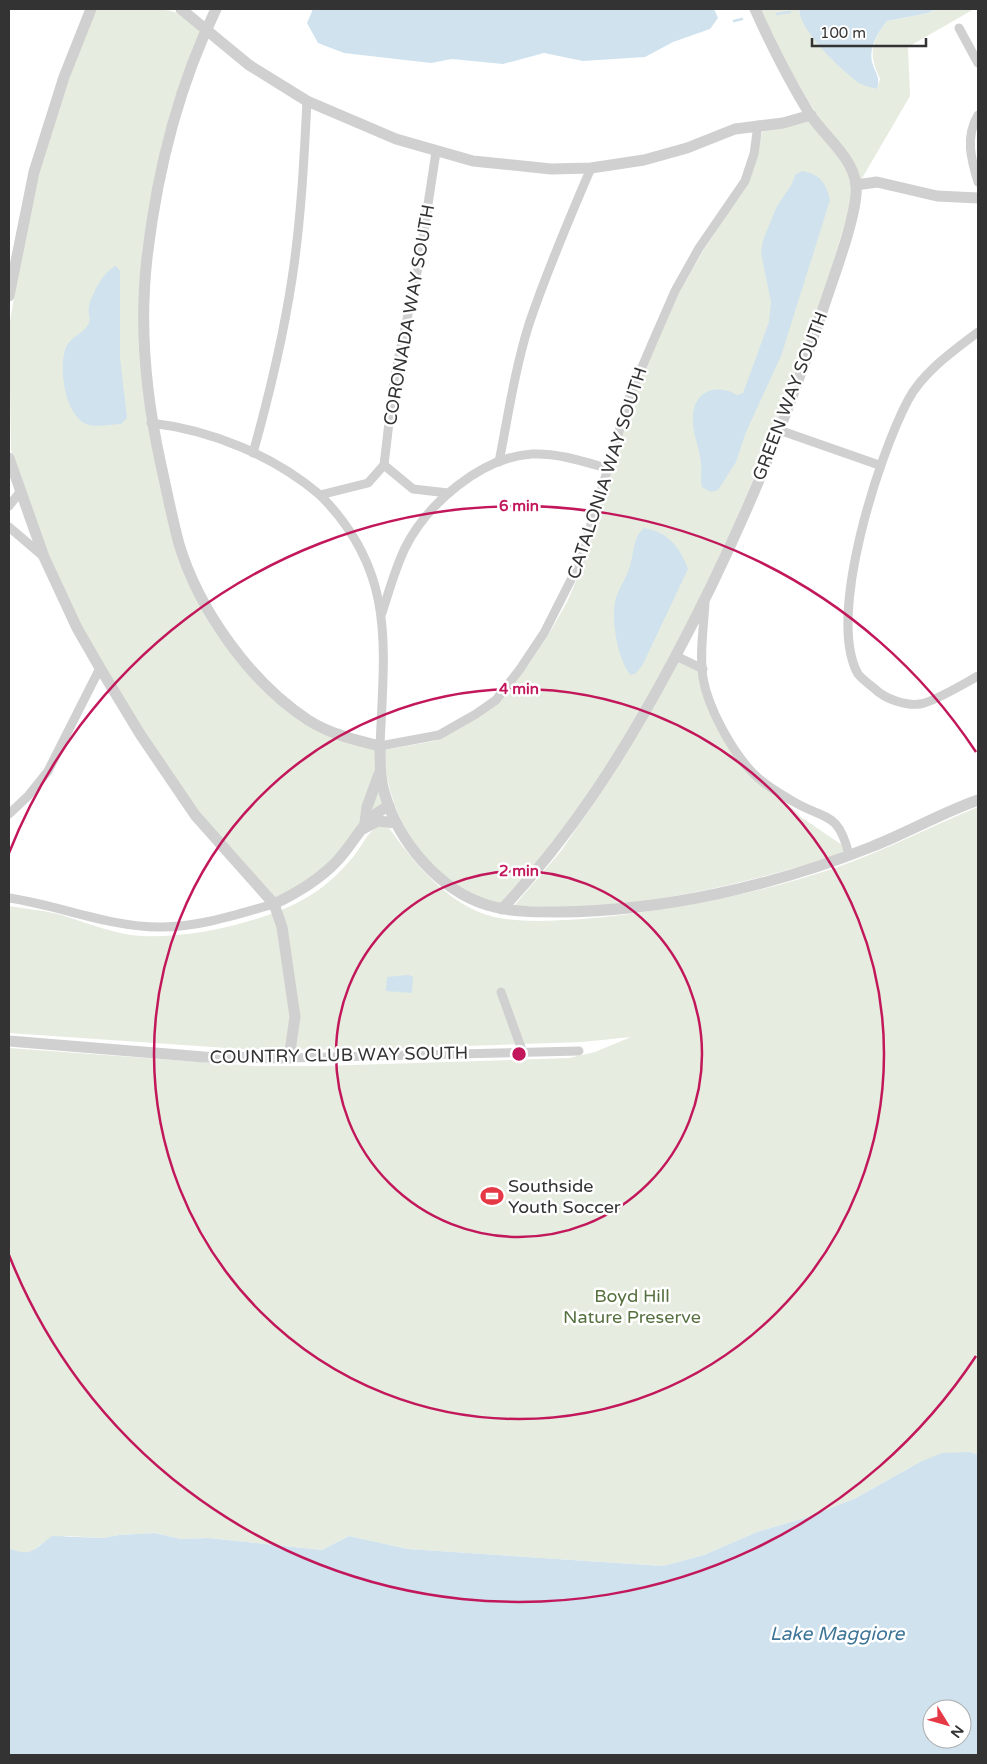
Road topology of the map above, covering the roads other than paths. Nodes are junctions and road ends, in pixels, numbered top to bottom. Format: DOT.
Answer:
graph roads {
  1 [pos="91,9"];
  2 [pos="181,9"];
  3 [pos="216,9"];
  4 [pos="755,9"];
  5 [pos="207,28"];
  6 [pos="958,28"];
  7 [pos="978,63"];
  8 [pos="307,101"];
  9 [pos="811,115"];
  10 [pos="978,115"];
  11 [pos="758,125"];
  12 [pos="436,152"];
  13 [pos="591,168"];
  14 [pos="978,182"];
  15 [pos="856,185"];
  16 [pos="978,198"];
  17 [pos="9,296"];
  18 [pos="978,332"];
  19 [pos="152,422"];
  20 [pos="779,430"];
  21 [pos="253,453"];
  22 [pos="9,458"];
  23 [pos="499,462"];
  24 [pos="879,465"];
  25 [pos="384,466"];
  26 [pos="606,468"];
  27 [pos="20,492"];
  28 [pos="448,493"];
  29 [pos="320,495"];
  30 [pos="9,506"];
  31 [pos="9,527"];
  32 [pos="44,557"];
  33 [pos="706,601"];
  34 [pos="382,616"];
  35 [pos="676,656"];
  36 [pos="100,668"];
  37 [pos="703,669"];
  38 [pos="978,676"];
  39 [pos="380,746"];
  40 [pos="381,770"];
  41 [pos="978,800"];
  42 [pos="389,806"];
  43 [pos="9,814"];
  44 [pos="396,823"];
  45 [pos="363,827"];
  46 [pos="848,856"];
  47 [pos="9,898"];
  48 [pos="274,904"];
  49 [pos="502,909"];
  50 [pos="501,992"];
  51 [pos="9,1041"];
  52 [pos="579,1051"];
  53 [pos="523,1052"];
  54 [pos="289,1058"];
  1 -- 17 [label="street"];
  2 -- 5 [label="street"];
  3 -- 5 [label="street"];
  4 -- 9 [label="street"];
  5 -- 8 [label="street"];
  5 -- 19 [label="street"];
  6 -- 7 [label="street"];
  8 -- 12 [label="street"];
  8 -- 21 [label="street"];
  9 -- 11 [label="street"];
  9 -- 15 [label="street"];
  10 -- 14 [label="street"];
  11 -- 13 [label="street"];
  11 -- 26 [label="street, CATALONIA WAY SOUTH"];
  12 -- 13 [label="street"];
  12 -- 25 [label="street, CORONADA WAY SOUTH"];
  13 -- 23 [label="street"];
  15 -- 16 [label="street"];
  15 -- 20 [label="street, GREEN WAY SOUTH"];
  18 -- 24 [label="street"];
  19 -- 21 [label="street"];
  19 -- 39 [label="street"];
  20 -- 24 [label="street"];
  20 -- 33 [label="street, GREEN WAY SOUTH"];
  21 -- 29 [label="street"];
  22 -- 27 [label="street"];
  23 -- 26 [label="street"];
  23 -- 28 [label="street"];
  24 -- 38 [label="street"];
  25 -- 28 [label="street"];
  25 -- 29 [label="street"];
  26 -- 39 [label="street, CATALONIA WAY SOUTH"];
  27 -- 30 [label="street"];
  27 -- 32 [label="street"];
  28 -- 34 [label="street"];
  29 -- 34 [label="street"];
  31 -- 32 [label="street"];
  32 -- 36 [label="street"];
  33 -- 35 [label="street, GREEN WAY SOUTH"];
  33 -- 37 [label="street, GREEN WAY SOUTH"];
  34 -- 39 [label="street"];
  35 -- 37 [label="street"];
  35 -- 49 [label="street, GREEN WAY SOUTH"];
  36 -- 43 [label="street"];
  36 -- 48 [label="street"];
  37 -- 46 [label="street, GREEN WAY SOUTH"];
  39 -- 40 [label="street"];
  40 -- 42 [label="street"];
  40 -- 45 [label="street"];
  41 -- 46 [label="street"];
  42 -- 44 [label="street"];
  42 -- 45 [label="street"];
  44 -- 45 [label="street"];
  44 -- 49 [label="street"];
  45 -- 48 [label="street"];
  46 -- 49 [label="street"];
  47 -- 48 [label="street"];
  48 -- 54 [label="street"];
  50 -- 53 [label="street"];
  51 -- 54 [label="street, COUNTRY CLUB WAY SOUTH"];
  52 -- 53 [label="street, COUNTRY CLUB WAY SOUTH"];
  53 -- 54 [label="street, COUNTRY CLUB WAY SOUTH"];
}
